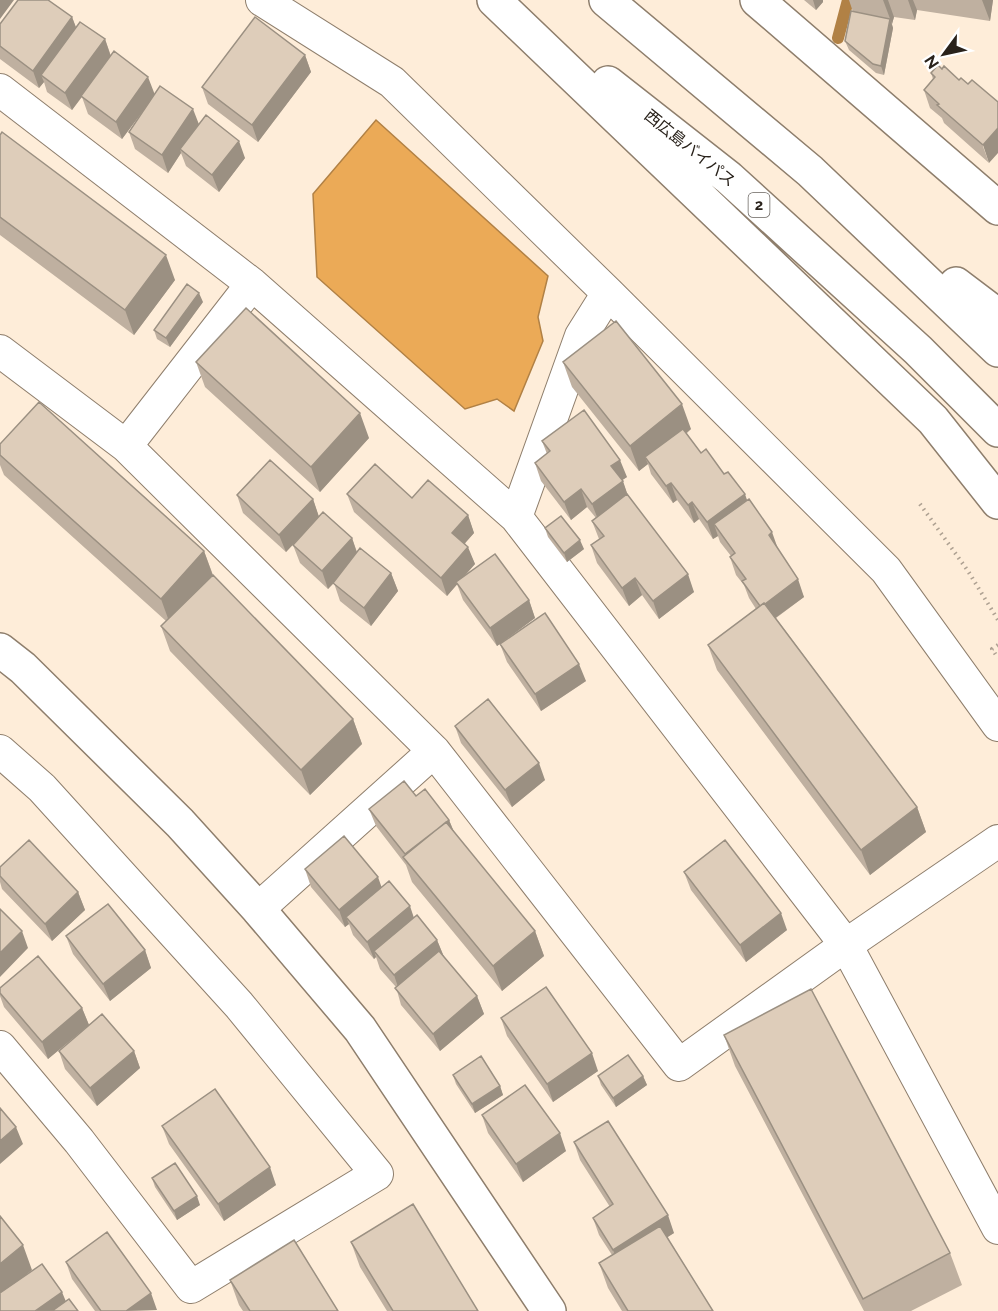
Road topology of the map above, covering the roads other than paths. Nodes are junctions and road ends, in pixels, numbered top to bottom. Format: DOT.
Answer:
graph roads {
  1 [pos="262,0"];
  2 [pos="494,0"];
  3 [pos="502,0"];
  4 [pos="606,0"];
  5 [pos="757,0"];
  6 [pos="0,90"];
  7 [pos="810,171"];
  8 [pos="998,208"];
  9 [pos="252,285"];
  10 [pos="608,293"];
  11 [pos="998,316"];
  12 [pos="998,350"];
  13 [pos="0,351"];
  14 [pos="998,430"];
  15 [pos="126,446"];
  16 [pos="998,502"];
  17 [pos="516,518"];
  18 [pos="0,650"];
  19 [pos="998,725"];
  20 [pos="0,751"];
  21 [pos="434,752"];
  22 [pos="998,841"];
  23 [pos="258,909"];
  24 [pos="846,945"];
  25 [pos="0,1047"];
  26 [pos="998,1228"];
  27 [pos="549,1311"];
  1 -- 10 [label="street"];
  2 -- 16 [label="main road"];
  3 -- 14 [label="main road, 西広島バイパス / 2"];
  4 -- 7 [label="main road"];
  5 -- 8 [label="main road"];
  6 -- 9 [label="street"];
  7 -- 11 [label="main road"];
  7 -- 12 [label="main road"];
  9 -- 15 [label="street"];
  9 -- 17 [label="street"];
  10 -- 17 [label="street"];
  10 -- 19 [label="street"];
  13 -- 15 [label="street"];
  15 -- 21 [label="street"];
  17 -- 24 [label="street"];
  18 -- 23 [label="main road"];
  20 -- 25 [label="street"];
  21 -- 23 [label="street"];
  21 -- 24 [label="street"];
  22 -- 24 [label="street"];
  23 -- 27 [label="main road"];
  24 -- 26 [label="street"];
}
